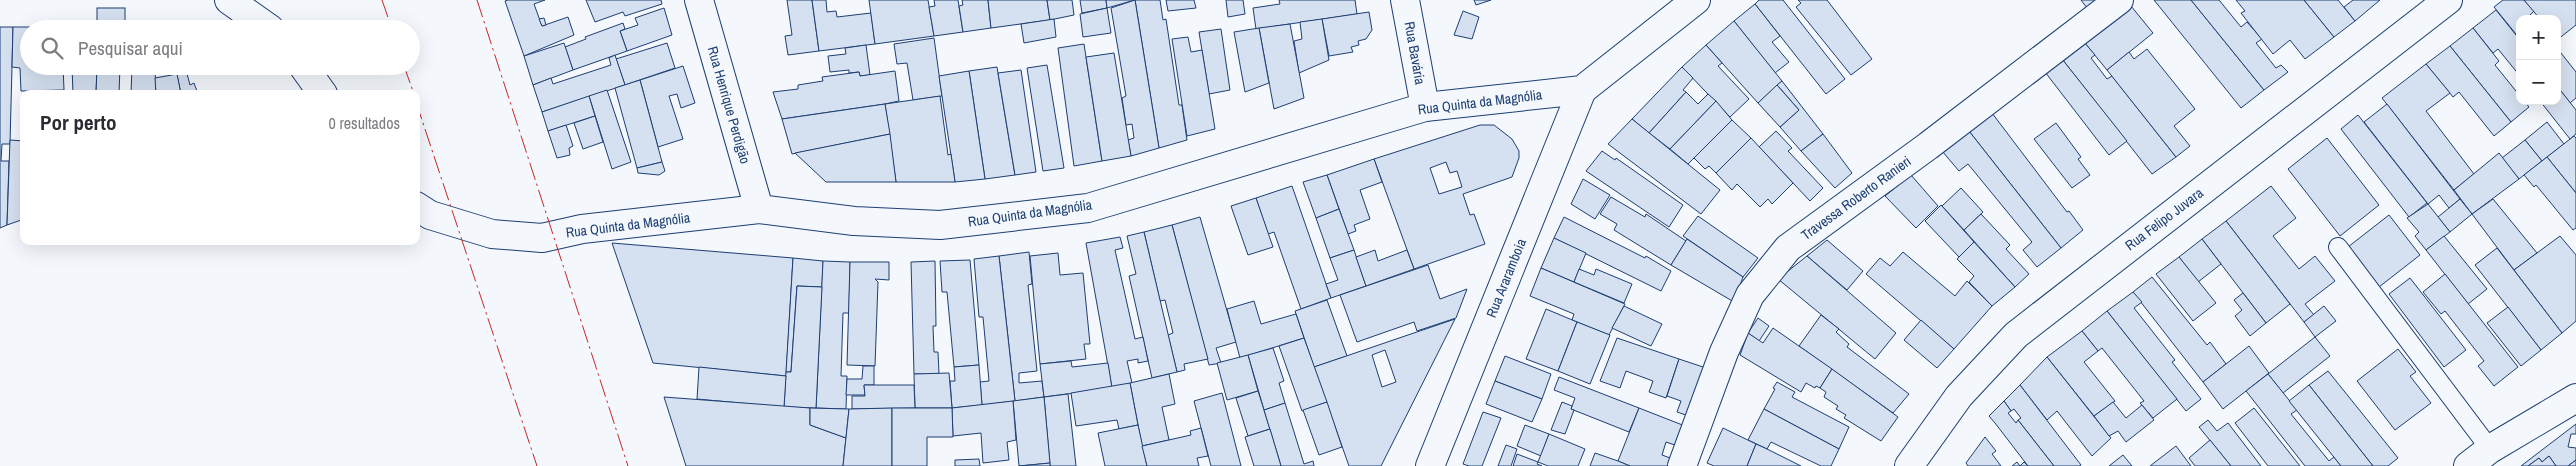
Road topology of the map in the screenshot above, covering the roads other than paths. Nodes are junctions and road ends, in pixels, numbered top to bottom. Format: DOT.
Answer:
graph roads {
  1 [pos="229,0"];
  2 [pos="699,0"];
  3 [pos="1406,0"];
  4 [pos="1696,0"];
  5 [pos="2119,0"];
  6 [pos="2448,0"];
  7 [pos="257,20"];
  8 [pos="309,75"];
  9 [pos="320,90"];
  10 [pos="1582,90"];
  11 [pos="1425,107"];
  12 [pos="420,209"];
  13 [pos="759,209"];
  14 [pos="2338,247"];
  15 [pos="2576,398"];
  16 [pos="2490,449"];
  17 [pos="1430,466"];
  18 [pos="1682,466"];
  19 [pos="1909,466"];
  20 [pos="2468,466"];
  1 -- 7 [label="street"];
  2 -- 13 [label="street, Rua Henrique Perdigão"];
  3 -- 11 [label="street, Rua Bavária"];
  4 -- 10 [label="street"];
  5 -- 18 [label="street, Travessa Roberto Ranieri"];
  6 -- 19 [label="street, Rua Felipo Juvara"];
  8 -- 9 [label="street"];
  10 -- 11 [label="street, Rua Quinta da Magnólia"];
  10 -- 17 [label="street, Rua Araramboia"];
  11 -- 13 [label="street, Rua Quinta da Magnólia"];
  12 -- 13 [label="street, Rua Quinta da Magnólia"];
  14 -- 16 [label="lane"];
  15 -- 16 [label="street"];
  16 -- 20 [label="street"];
}
